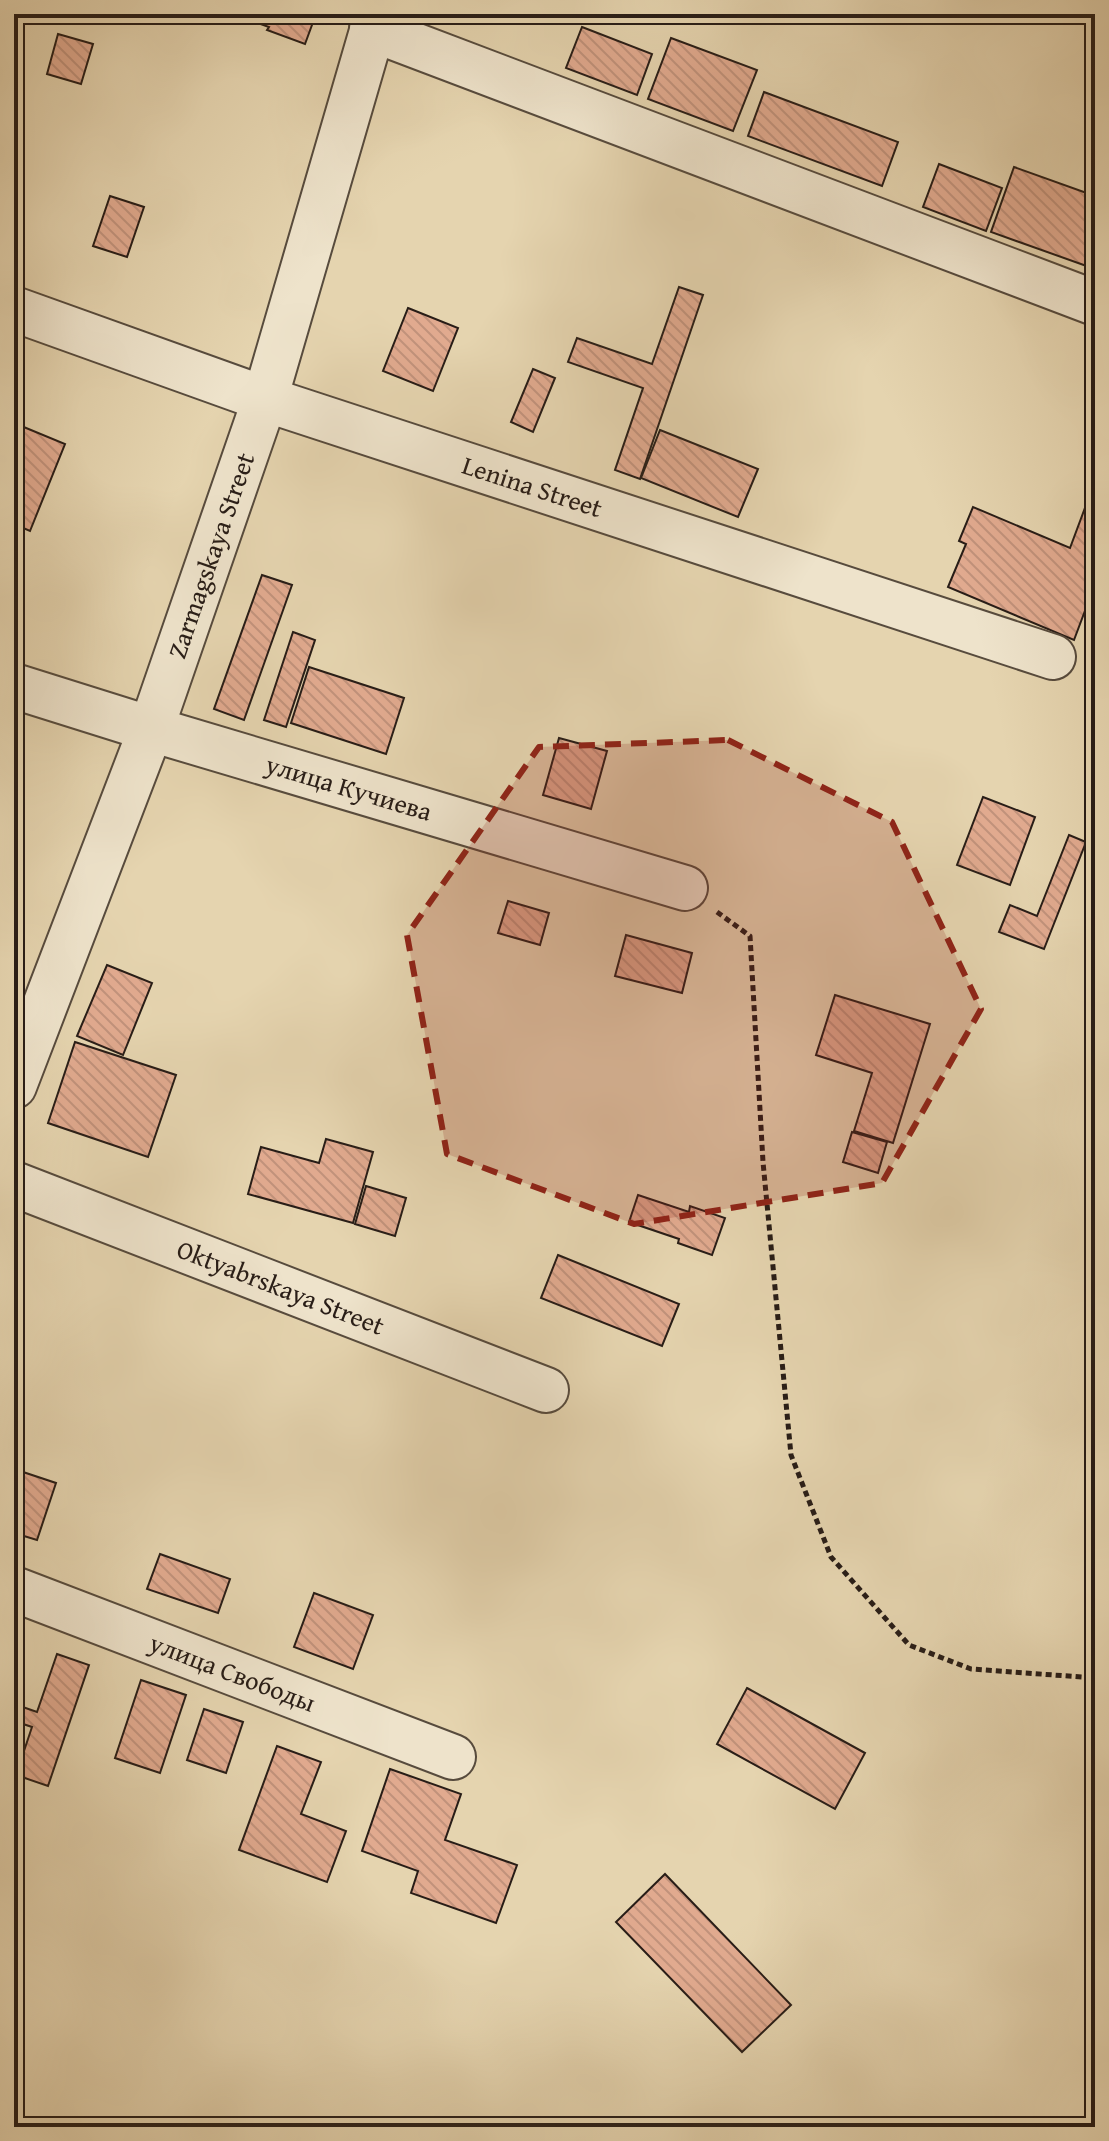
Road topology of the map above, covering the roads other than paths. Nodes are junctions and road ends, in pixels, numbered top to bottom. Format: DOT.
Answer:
graph roads {
  1 [pos="375,22"];
  2 [pos="1095,303"];
  3 [pos="14,309"];
  4 [pos="265,399"];
  5 [pos="1053,657"];
  6 [pos="14,686"];
  7 [pos="151,729"];
  8 [pos="685,888"];
  9 [pos="14,1086"];
  10 [pos="14,1184"];
  11 [pos="546,1390"];
  12 [pos="14,1589"];
  13 [pos="453,1757"];
  1 -- 2 [label="street"];
  1 -- 4 [label="street, Zarmagskaya Street"];
  3 -- 4 [label="street, Lenina Street"];
  4 -- 5 [label="street, Lenina Street"];
  4 -- 7 [label="street, Zarmagskaya Street"];
  6 -- 7 [label="street, улица Кучиева"];
  7 -- 8 [label="street, улица Кучиева"];
  7 -- 9 [label="street, Zarmagskaya Street"];
  10 -- 11 [label="street, Oktyabrskaya Street"];
  12 -- 13 [label="street, улица Свободы"];
}
